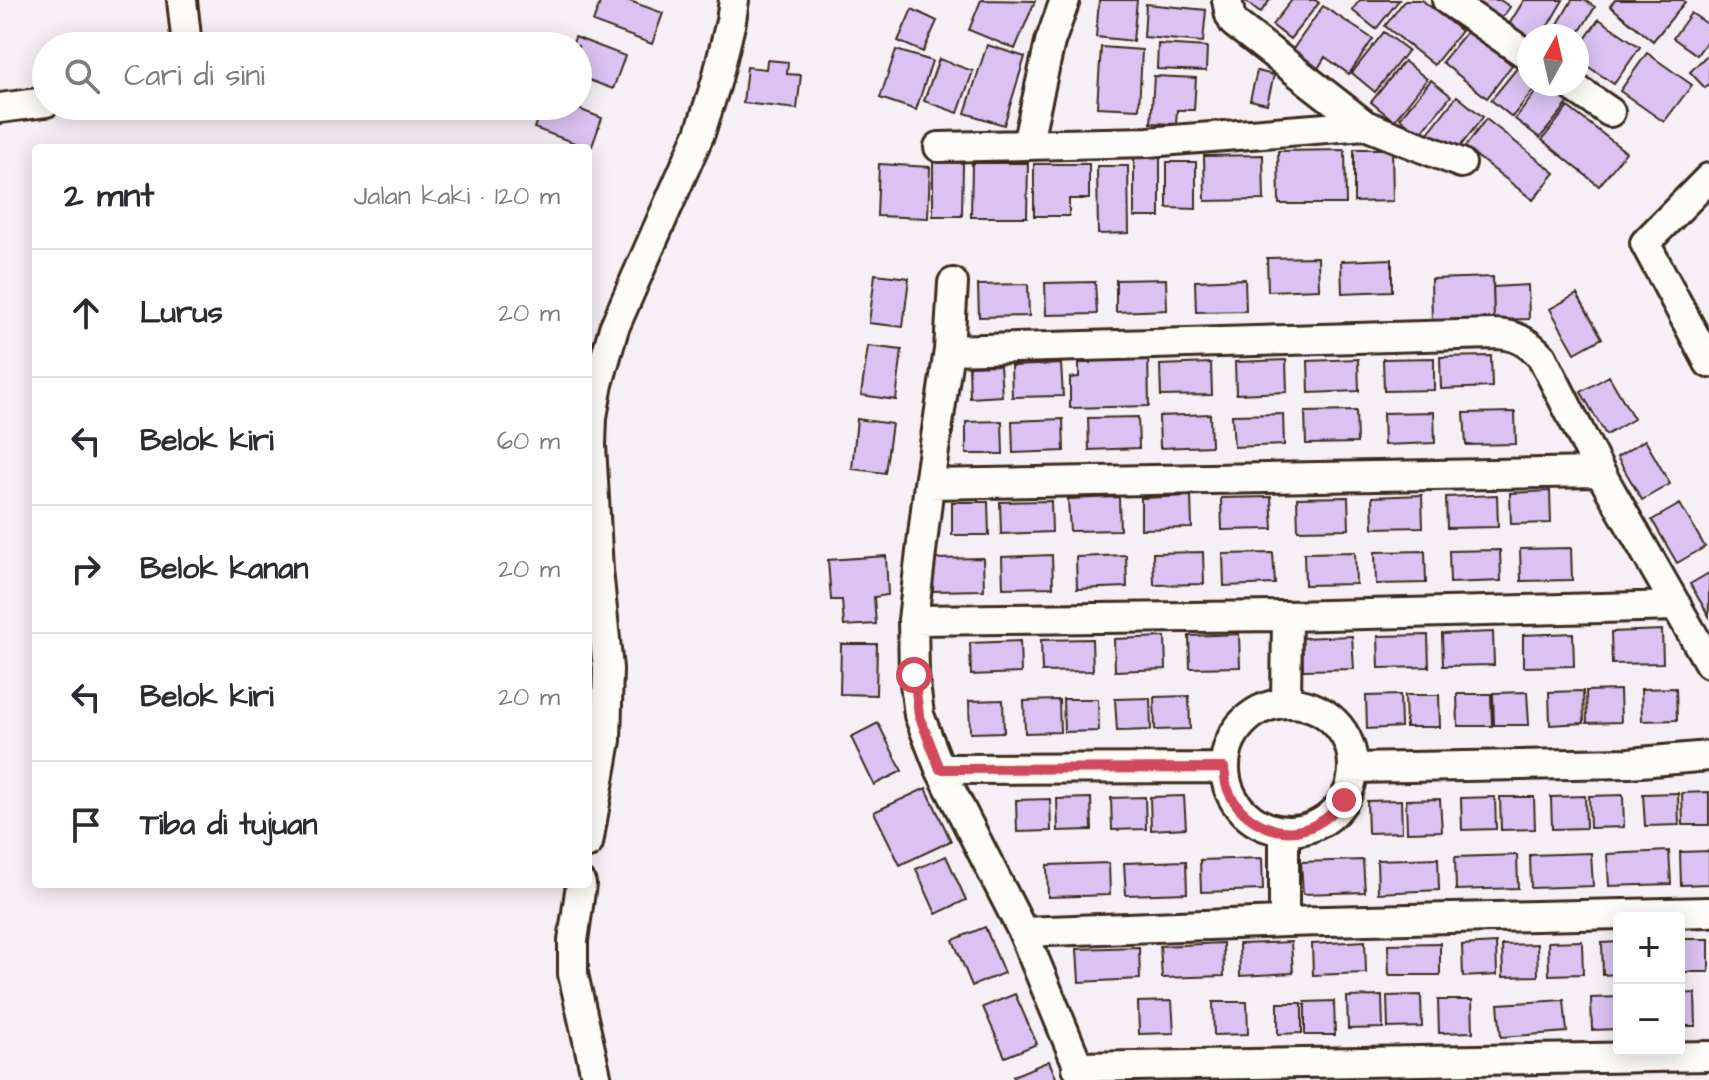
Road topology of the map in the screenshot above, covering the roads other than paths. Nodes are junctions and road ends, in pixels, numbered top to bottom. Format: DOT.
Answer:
graph roads {
  1 [pos="182,0"];
  2 [pos="734,0"];
  3 [pos="1065,0"];
  4 [pos="1227,0"];
  5 [pos="1447,0"];
  6 [pos="185,32"];
  7 [pos="1517,48"];
  8 [pos="1587,96"];
  9 [pos="32,104"];
  10 [pos="0,108"];
  11 [pos="1610,112"];
  12 [pos="1365,125"];
  13 [pos="1027,145"];
  14 [pos="939,147"];
  15 [pos="1461,163"];
  16 [pos="1709,178"];
  17 [pos="953,283"];
  18 [pos="949,350"];
  19 [pos="1709,363"];
  20 [pos="592,417"];
  21 [pos="592,463"];
  22 [pos="1600,472"];
  23 [pos="929,484"];
  24 [pos="1677,606"];
  25 [pos="1287,616"];
  26 [pos="913,620"];
  27 [pos="1709,663"];
  28 [pos="1286,703"];
  29 [pos="1709,756"];
  30 [pos="1224,768"];
  31 [pos="1353,768"];
  32 [pos="940,769"];
  33 [pos="592,820"];
  34 [pos="1284,832"];
  35 [pos="580,888"];
  36 [pos="1709,912"];
  37 [pos="1284,922"];
  38 [pos="1023,932"];
  39 [pos="1709,1056"];
  40 [pos="1081,1073"];
  41 [pos="597,1080"];
  1 -- 6 [label="street"];
  2 -- 20 [label="street"];
  3 -- 13 [label="street"];
  4 -- 12 [label="street"];
  5 -- 7 [label="street"];
  8 -- 11 [label="street"];
  9 -- 10 [label="street"];
  12 -- 13 [label="street"];
  12 -- 15 [label="street"];
  13 -- 14 [label="street"];
  16 -- 19 [label="street"];
  17 -- 18 [label="street"];
  18 -- 22 [label="street"];
  18 -- 23 [label="street"];
  21 -- 33 [label="street"];
  22 -- 23 [label="street"];
  22 -- 24 [label="street"];
  23 -- 26 [label="street"];
  24 -- 25 [label="street"];
  24 -- 27 [label="street"];
  25 -- 26 [label="street"];
  25 -- 28 [label="street"];
  26 -- 32 [label="street"];
  28 -- 30 [label="street"];
  28 -- 31 [label="street"];
  29 -- 31 [label="street"];
  30 -- 32 [label="street"];
  30 -- 34 [label="street"];
  31 -- 34 [label="street"];
  32 -- 38 [label="street"];
  34 -- 37 [label="street"];
  35 -- 41 [label="street"];
  36 -- 37 [label="street"];
  37 -- 38 [label="street"];
  38 -- 40 [label="street"];
  39 -- 40 [label="street"];
}
